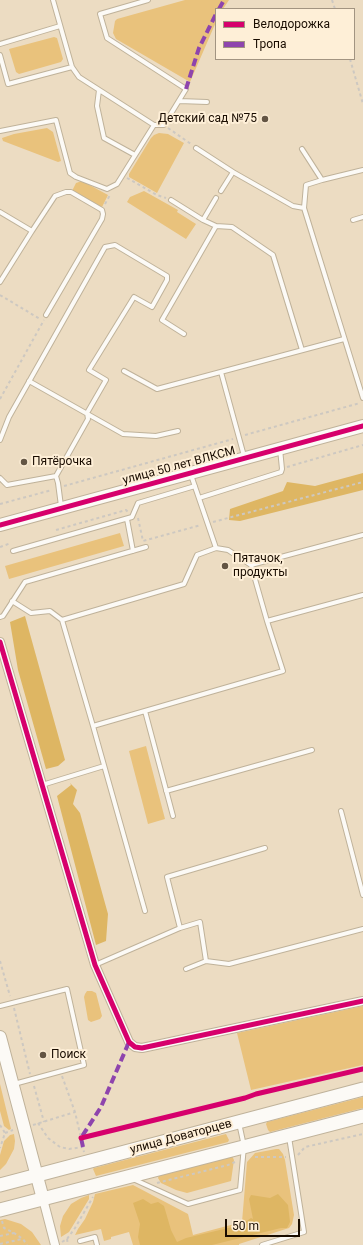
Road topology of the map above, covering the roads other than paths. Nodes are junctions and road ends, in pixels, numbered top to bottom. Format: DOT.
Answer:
graph roads {
  1 [pos="53,0"];
  2 [pos="148,0"];
  3 [pos="60,26"];
  4 [pos="0,44"];
  5 [pos="0,55"];
  6 [pos="72,67"];
  7 [pos="99,90"];
  8 [pos="179,101"];
  9 [pos="207,102"];
  10 [pos="154,125"];
  11 [pos="0,131"];
  12 [pos="196,148"];
  13 [pos="302,149"];
  14 [pos="135,155"];
  15 [pos="363,170"];
  16 [pos="233,172"];
  17 [pos="322,180"];
  18 [pos="221,191"];
  19 [pos="216,198"];
  20 [pos="171,200"];
  21 [pos="304,208"];
  22 [pos="0,212"];
  23 [pos="363,217"];
  24 [pos="203,220"];
  25 [pos="353,220"];
  26 [pos="216,226"];
  27 [pos="32,231"];
  28 [pos="0,282"];
  29 [pos="46,315"];
  30 [pos="184,334"];
  31 [pos="344,339"];
  32 [pos="302,350"];
  33 [pos="124,371"];
  34 [pos="221,372"];
  35 [pos="29,381"];
  36 [pos="363,398"];
  37 [pos="87,413"];
  38 [pos="363,426"];
  39 [pos="178,431"];
  40 [pos="0,440"];
  41 [pos="280,449"];
  42 [pos="245,459"];
  43 [pos="190,474"];
  44 [pos="56,476"];
  45 [pos="0,478"];
  46 [pos="195,486"];
  47 [pos="198,498"];
  48 [pos="62,508"];
  49 [pos="127,518"];
  50 [pos="0,526"];
  51 [pos="363,535"];
  52 [pos="146,547"];
  53 [pos="216,548"];
  54 [pos="13,551"];
  55 [pos="133,551"];
  56 [pos="251,565"];
  57 [pos="363,595"];
  58 [pos="12,601"];
  59 [pos="0,617"];
  60 [pos="62,620"];
  61 [pos="267,621"];
  62 [pos="0,642"];
  63 [pos="145,711"];
  64 [pos="93,726"];
  65 [pos="312,750"];
  66 [pos="104,766"];
  67 [pos="42,785"];
  68 [pos="166,791"];
  69 [pos="341,811"];
  70 [pos="173,816"];
  71 [pos="265,848"];
  72 [pos="363,871"];
  73 [pos="358,872"];
  74 [pos="363,895"];
  75 [pos="145,911"];
  76 [pos="180,928"];
  77 [pos="363,929"];
  78 [pos="206,962"];
  79 [pos="95,965"];
  80 [pos="186,969"];
  81 [pos="363,1001"];
  82 [pos="0,1006"];
  83 [pos="0,1037"];
  84 [pos="13,1084"];
  85 [pos="363,1089"];
  86 [pos="363,1116"];
  87 [pos="239,1122"];
  88 [pos="288,1135"];
  89 [pos="244,1152"];
  90 [pos="37,1176"];
  91 [pos="128,1176"];
  92 [pos="0,1185"];
  93 [pos="43,1199"];
  94 [pos="0,1210"];
  95 [pos="80,1241"];
  96 [pos="55,1245"];
  97 [pos="97,1245"];
  98 [pos="262,1245"];
  1 -- 3 [label="lane"];
  2 -- 8 [label="lane"];
  3 -- 4 [label="lane"];
  3 -- 6 [label="lane"];
  5 -- 6 [label="lane"];
  6 -- 7 [label="lane"];
  7 -- 10 [label="lane"];
  7 -- 14 [label="lane"];
  8 -- 9 [label="lane"];
  8 -- 10 [label="lane"];
  10 -- 14 [label="lane"];
  11 -- 14 [label="lane"];
  12 -- 16 [label="lane"];
  13 -- 17 [label="lane"];
  15 -- 17 [label="lane"];
  16 -- 18 [label="lane"];
  16 -- 21 [label="lane"];
  17 -- 21 [label="lane"];
  19 -- 24 [label="lane"];
  20 -- 24 [label="lane"];
  21 -- 31 [label="lane"];
  22 -- 27 [label="lane"];
  23 -- 25 [label="lane"];
  24 -- 26 [label="lane"];
  26 -- 30 [label="lane"];
  26 -- 32 [label="lane"];
  27 -- 28 [label="lane"];
  27 -- 29 [label="lane"];
  31 -- 32 [label="lane"];
  31 -- 36 [label="lane"];
  32 -- 34 [label="lane"];
  33 -- 34 [label="lane"];
  34 -- 42 [label="lane"];
  35 -- 37 [label="lane"];
  35 -- 37 [label="lane"];
  35 -- 40 [label="lane"];
  37 -- 39 [label="lane"];
  37 -- 44 [label="lane"];
  38 -- 41 [label="street, улица 50 лет ВЛКСМ"];
  41 -- 42 [label="street, улица 50 лет ВЛКСМ"];
  41 -- 47 [label="lane"];
  42 -- 43 [label="street, улица 50 лет ВЛКСМ"];
  43 -- 46 [label="lane"];
  43 -- 48 [label="street, улица 50 лет ВЛКСМ"];
  44 -- 45 [label="lane"];
  44 -- 48 [label="lane"];
  46 -- 47 [label="lane"];
  46 -- 49 [label="lane"];
  47 -- 53 [label="lane"];
  48 -- 50 [label="street, улица 50 лет ВЛКСМ"];
  49 -- 54 [label="lane"];
  49 -- 55 [label="lane"];
  51 -- 56 [label="lane"];
  52 -- 55 [label="lane"];
  53 -- 56 [label="lane"];
  53 -- 60 [label="lane"];
  55 -- 58 [label="lane"];
  56 -- 61 [label="lane"];
  57 -- 61 [label="lane"];
  58 -- 59 [label="lane"];
  58 -- 60 [label="lane"];
  60 -- 64 [label="lane"];
  61 -- 63 [label="lane"];
  62 -- 67 [label="street"];
  63 -- 64 [label="lane"];
  63 -- 68 [label="lane"];
  64 -- 66 [label="lane"];
  65 -- 68 [label="lane"];
  66 -- 67 [label="lane"];
  66 -- 75 [label="lane"];
  67 -- 79 [label="street"];
  68 -- 70 [label="lane"];
  69 -- 73 [label="lane"];
  71 -- 76 [label="lane"];
  72 -- 73 [label="lane"];
  73 -- 74 [label="lane"];
  76 -- 78 [label="lane"];
  76 -- 79 [label="lane"];
  77 -- 78 [label="lane"];
  78 -- 80 [label="lane"];
  79 -- 81 [label="street"];
  82 -- 84 [label="lane"];
  83 -- 84 [label="street"];
  84 -- 90 [label="street"];
  85 -- 87 [label="main road, улица Доваторцев"];
  86 -- 88 [label="main road, улица Доваторцев"];
  87 -- 89 [label="lane"];
  87 -- 90 [label="main road, улица Доваторцев"];
  88 -- 89 [label="main road, улица Доваторцев"];
  88 -- 98 [label="lane"];
  89 -- 91 [label="main road, улица Доваторцев"];
  89 -- 91 [label="lane"];
  90 -- 92 [label="main road, улица Доваторцев"];
  90 -- 93 [label="street"];
  91 -- 93 [label="main road, улица Доваторцев"];
  93 -- 94 [label="main road, улица Доваторцев"];
  93 -- 96 [label="street"];
  95 -- 97 [label="lane"];
}
